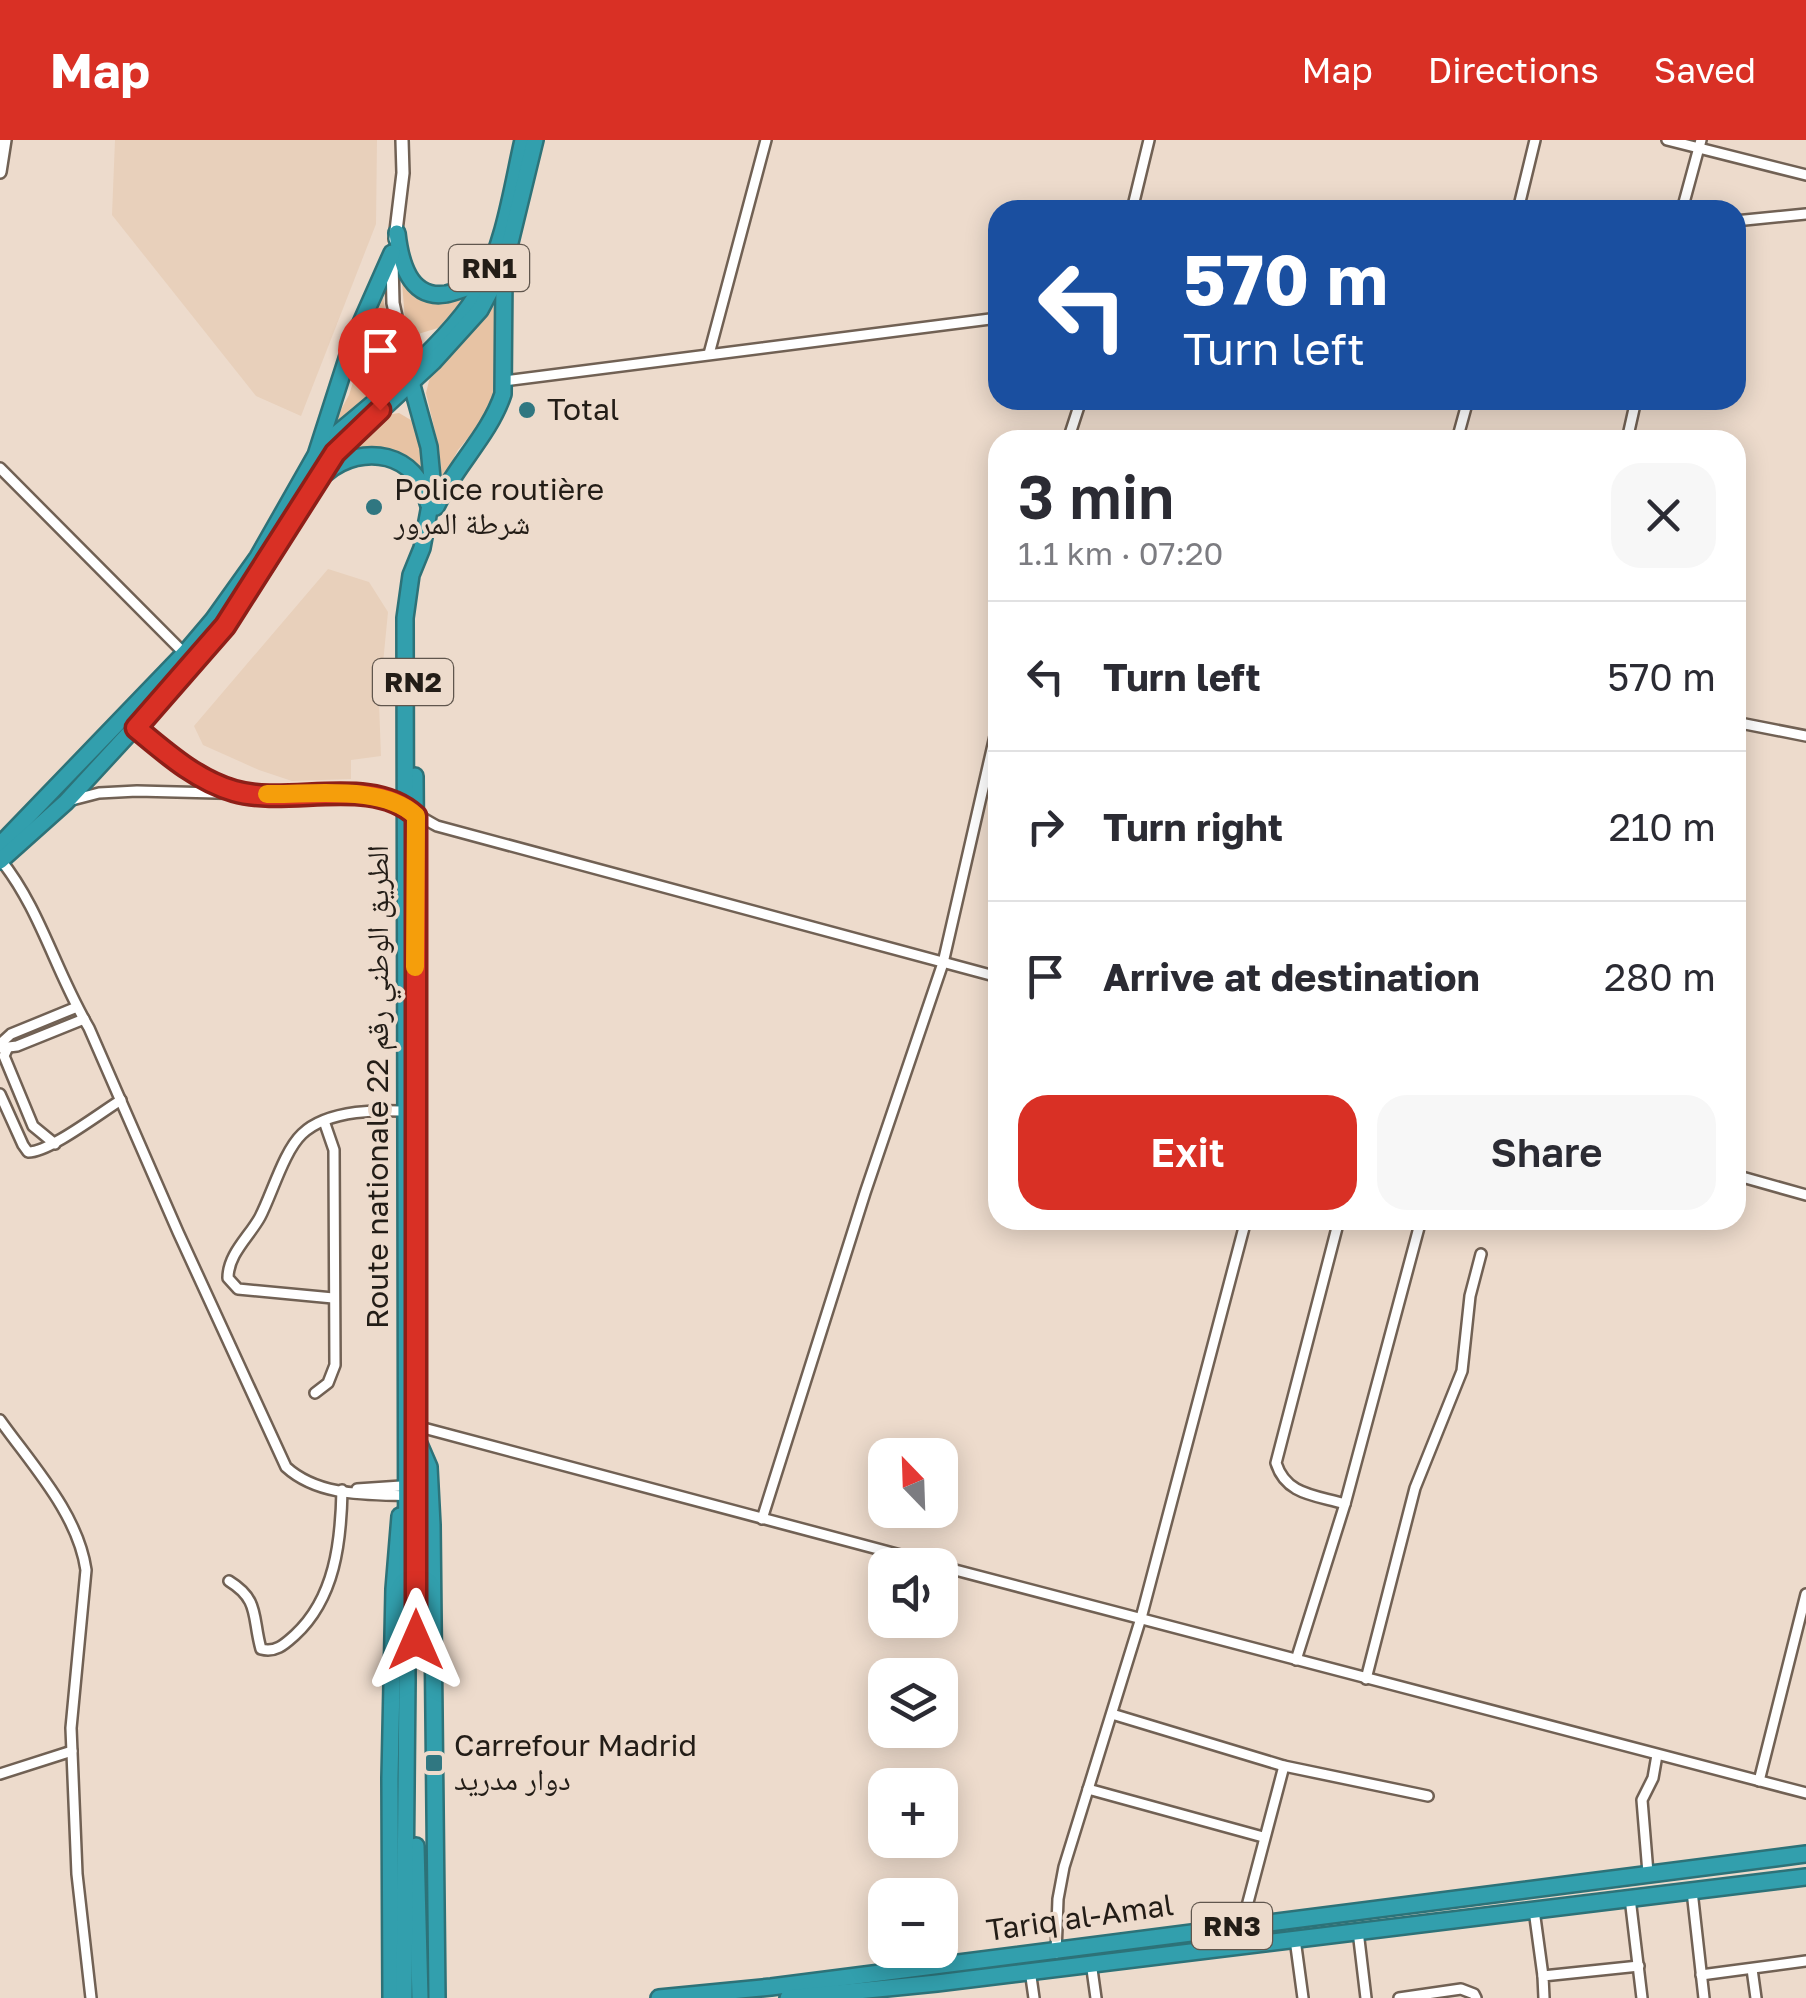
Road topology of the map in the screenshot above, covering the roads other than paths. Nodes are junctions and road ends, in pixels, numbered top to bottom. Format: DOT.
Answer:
graph roads {
  1 [pos="4,140"];
  2 [pos="402,140"];
  3 [pos="524,140"];
  4 [pos="535,140"];
  5 [pos="766,140"];
  6 [pos="1149,140"];
  7 [pos="1535,140"];
  8 [pos="1667,140"];
  9 [pos="1700,144"];
  10 [pos="1,154"];
  11 [pos="0,172"];
  12 [pos="1806,175"];
  13 [pos="1134,200"];
  14 [pos="1520,200"];
  15 [pos="1685,200"];
  16 [pos="1806,214"];
  17 [pos="1746,219"];
  18 [pos="397,233"];
  19 [pos="392,253"];
  20 [pos="492,292"];
  21 [pos="988,319"];
  22 [pos="709,354"];
  23 [pos="410,377"];
  24 [pos="504,382"];
  25 [pos="319,448"];
  26 [pos="0,468"];
  27 [pos="314,482"];
  28 [pos="428,521"];
  29 [pos="190,658"];
  30 [pos="130,723"];
  31 [pos="1746,724"];
  32 [pos="1806,736"];
  33 [pos="988,767"];
  34 [pos="237,792"];
  35 [pos="58,799"];
  36 [pos="411,811"];
  37 [pos="0,845"];
  38 [pos="0,860"];
  39 [pos="943,963"];
  40 [pos="988,974"];
  41 [pos="76,1007"];
  42 [pos="84,1019"];
  43 [pos="3,1046"];
  44 [pos="0,1094"];
  45 [pos="121,1100"];
  46 [pos="410,1112"];
  47 [pos="324,1121"];
  48 [pos="54,1144"];
  49 [pos="1746,1177"];
  50 [pos="1806,1194"];
  51 [pos="1243,1230"];
  52 [pos="1336,1230"];
  53 [pos="1418,1230"];
  54 [pos="1481,1254"];
  55 [pos="333,1298"];
  56 [pos="314,1393"];
  57 [pos="0,1420"];
  58 [pos="416,1431"];
  59 [pos="346,1490"];
  60 [pos="411,1493"];
  61 [pos="1344,1504"];
  62 [pos="762,1518"];
  63 [pos="875,1548"];
  64 [pos="958,1570"];
  65 [pos="229,1581"];
  66 [pos="1806,1594"];
  67 [pos="1141,1618"];
  68 [pos="1296,1660"];
  69 [pos="1366,1679"];
  70 [pos="1112,1714"];
  71 [pos="72,1751"];
  72 [pos="1656,1755"];
  73 [pos="1284,1766"];
  74 [pos="0,1774"];
  75 [pos="1759,1781"];
  76 [pos="1088,1788"];
  77 [pos="1806,1793"];
  78 [pos="1428,1796"];
  79 [pos="1263,1837"];
  80 [pos="1806,1854"];
  81 [pos="1648,1873"];
  82 [pos="1806,1877"];
  83 [pos="1692,1891"];
  84 [pos="1630,1898"];
  85 [pos="1534,1910"];
  86 [pos="412,1914"];
  87 [pos="1242,1925"];
  88 [pos="1358,1931"];
  89 [pos="1295,1939"];
  90 [pos="1057,1958"];
  91 [pos="1806,1961"];
  92 [pos="1091,1962"];
  93 [pos="1639,1966"];
  94 [pos="1752,1969"];
  95 [pos="1030,1970"];
  96 [pos="1701,1975"];
  97 [pos="1543,1976"];
  98 [pos="938,1990"];
  99 [pos="881,1994"];
  100 [pos="91,1998"];
  101 [pos="391,1998"];
  102 [pos="404,1998"];
  103 [pos="420,1998"];
  104 [pos="436,1998"];
  105 [pos="659,1998"];
  106 [pos="788,1998"];
  107 [pos="1034,1998"];
  108 [pos="1096,1998"];
  109 [pos="1302,1998"];
  110 [pos="1366,1998"];
  111 [pos="1398,1998"];
  112 [pos="1476,1998"];
  113 [pos="1544,1998"];
  114 [pos="1642,1998"];
  115 [pos="1704,1998"];
  116 [pos="1756,1998"];
  1 -- 10 [label="street"];
  2 -- 18 [label="street"];
  3 -- 20 [label="highway, RN1"];
  4 -- 20 [label="highway, RN1"];
  5 -- 22 [label="street"];
  6 -- 13 [label="street"];
  7 -- 14 [label="street"];
  8 -- 9 [label="street"];
  9 -- 12 [label="street"];
  9 -- 15 [label="street"];
  10 -- 11 [label="street"];
  16 -- 17 [label="street"];
  18 -- 19 [label="street"];
  18 -- 20 [label="highway"];
  19 -- 23 [label="street"];
  19 -- 25 [label="highway"];
  20 -- 23 [label="highway, RN1"];
  20 -- 24 [label="highway, RN2"];
  21 -- 22 [label="street"];
  22 -- 24 [label="street"];
  23 -- 25 [label="highway"];
  23 -- 27 [label="highway"];
  23 -- 28 [label="highway, RN2"];
  24 -- 28 [label="highway, RN2"];
  25 -- 29 [label="highway"];
  26 -- 29 [label="street"];
  27 -- 28 [label="highway"];
  27 -- 29 [label="highway"];
  28 -- 36 [label="highway, Route nationale 22 الطريق الوطني رقم / RN2"];
  29 -- 30 [label="highway"];
  30 -- 34 [label="street"];
  30 -- 35 [label="highway"];
  31 -- 32 [label="street"];
  33 -- 39 [label="street"];
  34 -- 35 [label="street"];
  34 -- 36 [label="street"];
  35 -- 37 [label="highway"];
  35 -- 38 [label="highway"];
  36 -- 39 [label="street"];
  36 -- 46 [label="highway, Route nationale 22 الطريق الوطني رقم / RN2"];
  38 -- 41 [label="street"];
  39 -- 40 [label="street"];
  39 -- 62 [label="street"];
  41 -- 42 [label="street"];
  41 -- 43 [label="street"];
  42 -- 43 [label="street"];
  42 -- 45 [label="street"];
  43 -- 48 [label="street"];
  44 -- 48 [label="street"];
  45 -- 48 [label="street"];
  45 -- 59 [label="street"];
  46 -- 47 [label="street"];
  46 -- 58 [label="highway, Route nationale 22 الطريق الوطني رقم / RN2"];
  46 -- 60 [label="highway, Route nationale 22 الطريق الوطني رقم / RN2"];
  47 -- 55 [label="street"];
  47 -- 55 [label="street"];
  49 -- 50 [label="street"];
  51 -- 67 [label="street"];
  52 -- 61 [label="street"];
  53 -- 61 [label="street"];
  54 -- 69 [label="street"];
  55 -- 56 [label="street"];
  57 -- 71 [label="street"];
  58 -- 60 [label="highway, Route nationale 22 الطريق الوطني رقم / RN2"];
  58 -- 62 [label="street"];
  58 -- 104 [label="highway"];
  59 -- 60 [label="street"];
  59 -- 65 [label="street"];
  60 -- 86 [label="highway, Route nationale 22 الطريق الوطني رقم / RN2"];
  60 -- 101 [label="highway"];
  61 -- 68 [label="street"];
  62 -- 63 [label="street"];
  64 -- 67 [label="street"];
  66 -- 75 [label="street"];
  67 -- 68 [label="street"];
  67 -- 70 [label="street"];
  68 -- 69 [label="street"];
  69 -- 72 [label="street"];
  70 -- 73 [label="street"];
  70 -- 76 [label="street"];
  71 -- 74 [label="street"];
  71 -- 100 [label="street"];
  72 -- 75 [label="street"];
  72 -- 81 [label="street"];
  73 -- 78 [label="street"];
  73 -- 79 [label="street"];
  75 -- 77 [label="street"];
  76 -- 79 [label="street"];
  76 -- 90 [label="street"];
  79 -- 87 [label="street"];
  80 -- 81 [label="highway, Tariq al-Amal / RN3"];
  81 -- 87 [label="highway, Tariq al-Amal / RN3"];
  82 -- 83 [label="highway, Tariq al-Amal / RN3"];
  83 -- 84 [label="highway, Tariq al-Amal / RN3"];
  83 -- 96 [label="street"];
  84 -- 85 [label="highway, Tariq al-Amal / RN3"];
  84 -- 93 [label="street"];
  85 -- 88 [label="highway, Tariq al-Amal / RN3"];
  85 -- 97 [label="street"];
  86 -- 102 [label="highway, RN2"];
  86 -- 103 [label="highway, RN2"];
  87 -- 90 [label="highway, Tariq al-Amal / RN3"];
  88 -- 89 [label="highway, Tariq al-Amal / RN3"];
  88 -- 110 [label="street"];
  89 -- 92 [label="highway, Tariq al-Amal / RN3"];
  89 -- 109 [label="street"];
  90 -- 92 [label="highway, Tariq al-Amal / RN3"];
  90 -- 95 [label="highway, Tariq al-Amal / RN3"];
  90 -- 105 [label="highway, Tariq al-Amal / RN3"];
  91 -- 94 [label="street"];
  92 -- 108 [label="street"];
  93 -- 97 [label="street"];
  93 -- 114 [label="street"];
  94 -- 96 [label="street"];
  94 -- 116 [label="street"];
  95 -- 98 [label="highway, Tariq al-Amal / RN3"];
  95 -- 107 [label="street"];
  96 -- 115 [label="street"];
  97 -- 113 [label="street"];
  98 -- 99 [label="highway, Tariq al-Amal / RN3"];
  99 -- 106 [label="highway, Tariq al-Amal / RN3"];
  111 -- 112 [label="street"];
}
